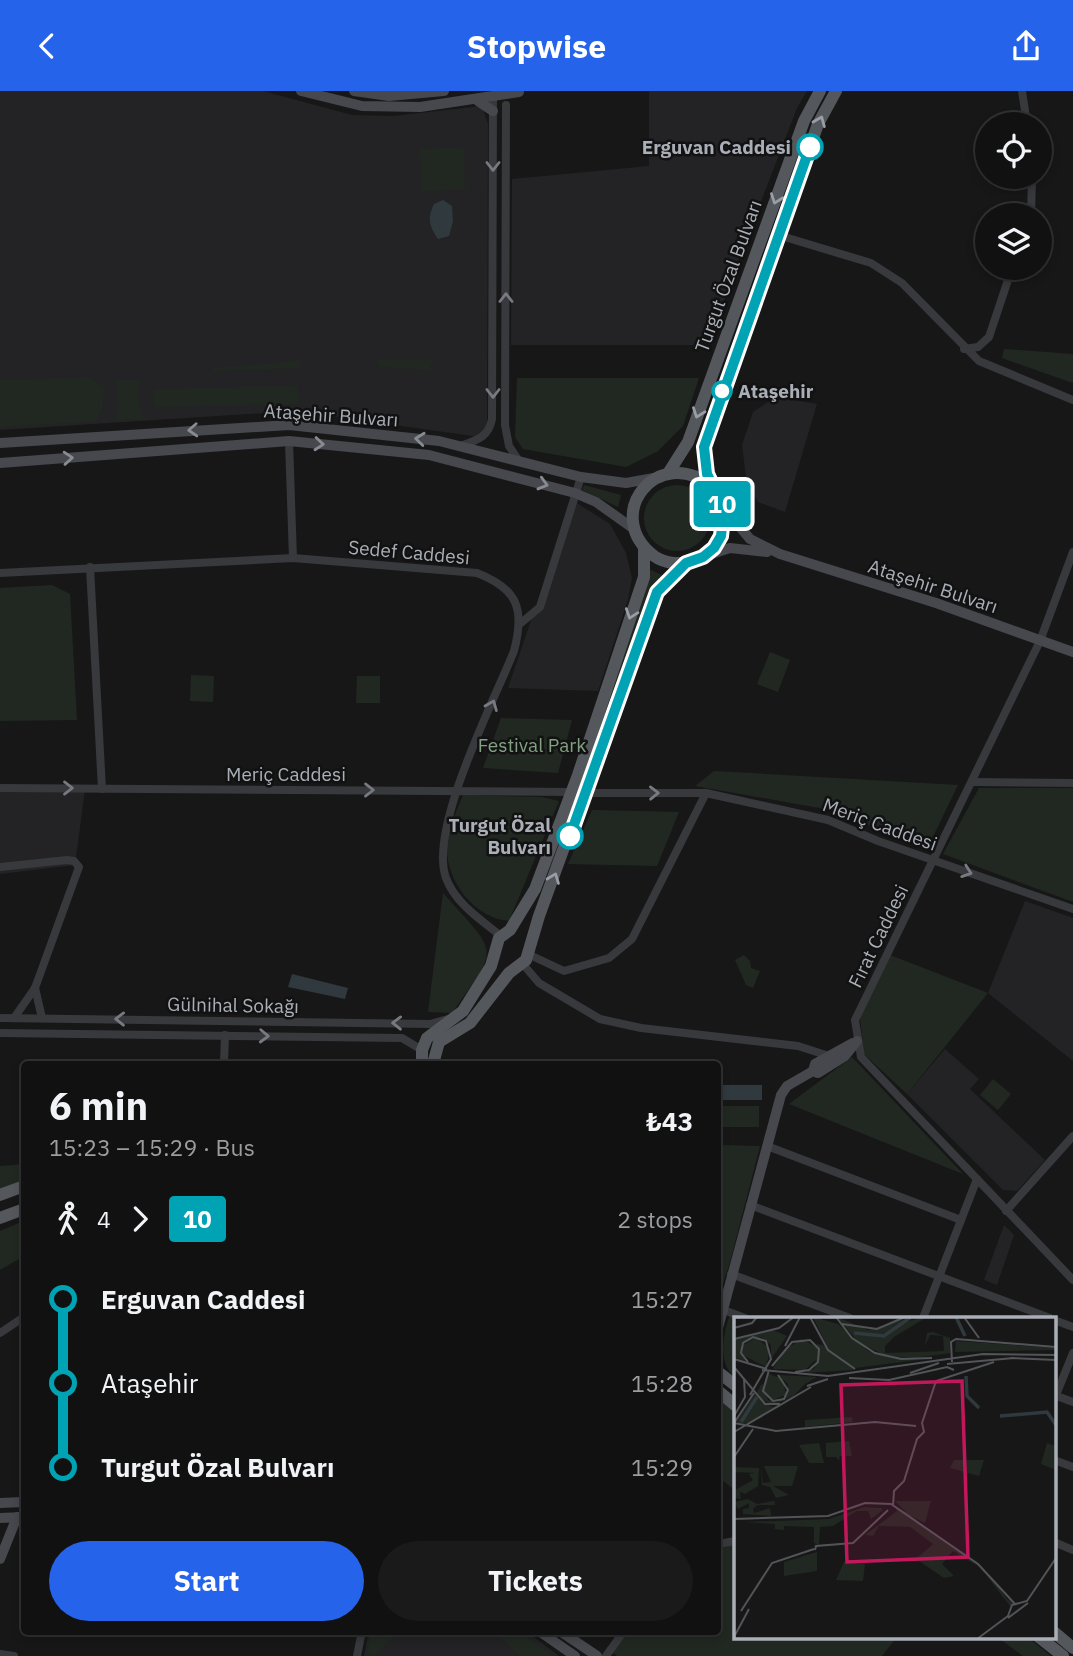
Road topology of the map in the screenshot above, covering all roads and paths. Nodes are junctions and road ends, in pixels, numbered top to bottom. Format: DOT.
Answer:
graph roads {
  1 [pos="301,91"];
  2 [pos="354,91"];
  3 [pos="444,91"];
  4 [pos="521,91"];
  5 [pos="836,91"];
  6 [pos="1022,91"];
  7 [pos="819,92"];
  8 [pos="499,96"];
  9 [pos="478,101"];
  10 [pos="493,111"];
  11 [pos="1025,112"];
  12 [pos="778,235"];
  13 [pos="1008,280"];
  14 [pos="964,349"];
  15 [pos="1073,400"];
  16 [pos="289,425"];
  17 [pos="289,442"];
  18 [pos="0,443"];
  19 [pos="463,445"];
  20 [pos="519,461"];
  21 [pos="0,463"];
  22 [pos="669,472"];
  23 [pos="581,477"];
  24 [pos="654,478"];
  25 [pos="713,487"];
  26 [pos="575,493"];
  27 [pos="724,509"];
  28 [pos="634,529"];
  29 [pos="644,548"];
  30 [pos="1073,552"];
  31 [pos="780,555"];
  32 [pos="703,557"];
  33 [pos="293,558"];
  34 [pos="686,563"];
  35 [pos="90,567"];
  36 [pos="0,573"];
  37 [pos="521,623"];
  38 [pos="1040,641"];
  39 [pos="1073,652"];
  40 [pos="974,782"];
  41 [pos="1073,783"];
  42 [pos="0,788"];
  43 [pos="102,789"];
  44 [pos="457,790"];
  45 [pos="571,793"];
  46 [pos="586,793"];
  47 [pos="706,793"];
  48 [pos="933,860"];
  49 [pos="0,867"];
  50 [pos="1073,909"];
  51 [pos="502,937"];
  52 [pos="525,956"];
  53 [pos="35,988"];
  54 [pos="463,1011"];
  55 [pos="0,1017"];
  56 [pos="14,1018"];
  57 [pos="41,1018"];
  58 [pos="0,1033"];
  59 [pos="225,1035"];
  60 [pos="858,1041"];
  61 [pos="422,1050"];
  62 [pos="829,1056"];
  63 [pos="224,1061"];
  64 [pos="422,1061"];
  65 [pos="434,1061"];
  66 [pos="813,1071"];
  67 [pos="1073,1136"];
  68 [pos="767,1146"];
  69 [pos="976,1179"];
  70 [pos="21,1188"];
  71 [pos="0,1195"];
  72 [pos="750,1205"];
  73 [pos="21,1210"];
  74 [pos="1006,1211"];
  75 [pos="0,1218"];
  76 [pos="961,1220"];
  77 [pos="731,1274"];
  78 [pos="939,1276"];
  79 [pos="1073,1280"];
  80 [pos="721,1306"];
  81 [pos="721,1313"];
  82 [pos="740,1317"];
  83 [pos="847,1317"];
  84 [pos="923,1317"];
  85 [pos="1047,1317"];
  86 [pos="21,1319"];
  87 [pos="1056,1321"];
  88 [pos="1073,1327"];
  89 [pos="0,1333"];
  90 [pos="1073,1353"];
  91 [pos="721,1372"];
  92 [pos="734,1384"];
  93 [pos="1056,1392"];
  94 [pos="1056,1398"];
  95 [pos="1073,1402"];
  96 [pos="1056,1461"];
  97 [pos="1073,1467"];
  98 [pos="21,1502"];
  99 [pos="0,1503"];
  100 [pos="0,1517"];
  101 [pos="21,1517"];
  102 [pos="1056,1543"];
  103 [pos="1073,1550"];
  104 [pos="0,1559"];
  105 [pos="1056,1634"];
  106 [pos="361,1635"];
  107 [pos="545,1635"];
  108 [pos="566,1635"];
  109 [pos="621,1635"];
  110 [pos="1042,1639"];
  111 [pos="1073,1648"];
  112 [pos="0,1654"];
  113 [pos="14,1656"];
  114 [pos="357,1656"];
  115 [pos="575,1656"];
  116 [pos="597,1656"];
  117 [pos="606,1656"];
  118 [pos="1063,1656"];
  1 -- 9 [label="main road"];
  2 -- 3 [label="main road"];
  4 -- 8 [label="main road"];
  12 -- 5 [label="main road, Turgut Özal Bulvarı, one-way"];
  6 -- 11 [label="street"];
  7 -- 22 [label="main road, Turgut Özal Bulvarı, one-way"];
  8 -- 9 [label="main road"];
  8 -- 10 [label="street"];
  20 -- 8 [label="street, one-way"];
  9 -- 10 [label="main road"];
  10 -- 19 [label="street, one-way"];
  12 -- 14 [label="street"];
  12 -- 25 [label="main road, Turgut Özal Bulvarı"];
  13 -- 14 [label="street"];
  14 -- 15 [label="street"];
  16 -- 17 [label="main road"];
  16 -- 18 [label="main road, Ataşehir Bulvarı, one-way"];
  19 -- 16 [label="main road, Ataşehir Bulvarı, one-way"];
  21 -- 17 [label="main road, Ataşehir Bulvarı, one-way"];
  17 -- 26 [label="main road, Ataşehir Bulvarı, one-way"];
  17 -- 33 [label="street"];
  19 -- 20 [label="main road, Ataşehir Bulvarı"];
  20 -- 23 [label="main road, Ataşehir Bulvarı"];
  22 -- 24 [label="main road"];
  22 -- 25 [label="main road"];
  23 -- 24 [label="main road, Ataşehir Bulvarı"];
  23 -- 26 [label="street"];
  24 -- 28 [label="main road"];
  25 -- 27 [label="main road, Turgut Özal Bulvarı"];
  26 -- 28 [label="main road, Ataşehir Bulvarı"];
  26 -- 37 [label="street"];
  27 -- 31 [label="main road, Ataşehir Bulvarı"];
  27 -- 32 [label="main road"];
  28 -- 29 [label="main road"];
  29 -- 34 [label="main road"];
  29 -- 45 [label="main road, one-way"];
  30 -- 38 [label="street, Fırat Caddesi"];
  31 -- 32 [label="main road, Ataşehir Bulvarı"];
  31 -- 38 [label="main road, Ataşehir Bulvarı"];
  32 -- 34 [label="main road"];
  33 -- 35 [label="street, Sedef Caddesi"];
  33 -- 37 [label="street, Sedef Caddesi"];
  34 -- 46 [label="main road"];
  35 -- 36 [label="street, Sedef Caddesi"];
  35 -- 43 [label="street"];
  44 -- 37 [label="street, one-way"];
  38 -- 39 [label="main road, Ataşehir Bulvarı"];
  38 -- 40 [label="street, Fırat Caddesi"];
  40 -- 41 [label="street"];
  40 -- 48 [label="street, Fırat Caddesi"];
  42 -- 43 [label="street, Meriç Caddesi, one-way"];
  43 -- 44 [label="street, Meriç Caddesi, one-way"];
  44 -- 45 [label="street, Meriç Caddesi"];
  44 -- 51 [label="street"];
  45 -- 51 [label="main road"];
  46 -- 47 [label="street, Meriç Caddesi, one-way"];
  52 -- 46 [label="main road, one-way"];
  47 -- 48 [label="street, Meriç Caddesi"];
  47 -- 52 [label="street"];
  48 -- 50 [label="street, Meriç Caddesi, one-way"];
  48 -- 60 [label="street, Fırat Caddesi"];
  49 -- 53 [label="street"];
  51 -- 52 [label="main road"];
  51 -- 52 [label="main road"];
  51 -- 54 [label="main road"];
  52 -- 62 [label="street"];
  52 -- 65 [label="main road"];
  53 -- 56 [label="street"];
  53 -- 57 [label="street"];
  54 -- 57 [label="street, Gülnihal Sokağı, one-way"];
  54 -- 61 [label="main road"];
  55 -- 56 [label="street, Gülnihal Sokağı"];
  56 -- 57 [label="street, Gülnihal Sokağı"];
  58 -- 59 [label="street, Gülnihal Sokağı"];
  59 -- 61 [label="street, Gülnihal Sokağı, one-way"];
  59 -- 63 [label="street"];
  60 -- 62 [label="main road"];
  60 -- 66 [label="main road"];
  60 -- 69 [label="street"];
  61 -- 64 [label="main road"];
  62 -- 66 [label="main road"];
  66 -- 68 [label="main road"];
  67 -- 74 [label="street"];
  68 -- 72 [label="main road"];
  68 -- 76 [label="street"];
  69 -- 74 [label="street"];
  69 -- 76 [label="street"];
  70 -- 71 [label="main road"];
  72 -- 77 [label="main road"];
  72 -- 78 [label="street"];
  73 -- 75 [label="main road"];
  74 -- 79 [label="street"];
  76 -- 78 [label="street"];
  77 -- 80 [label="main road"];
  77 -- 83 [label="street"];
  78 -- 84 [label="street"];
  78 -- 85 [label="street"];
  81 -- 82 [label="street"];
  86 -- 89 [label="street"];
  87 -- 88 [label="street"];
  90 -- 93 [label="street"];
  91 -- 92 [label="main road"];
  94 -- 95 [label="street"];
  96 -- 97 [label="street"];
  98 -- 99 [label="main road"];
  100 -- 101 [label="main road"];
  101 -- 104 [label="main road"];
  102 -- 103 [label="street"];
  105 -- 111 [label="main road"];
  106 -- 114 [label="street"];
  107 -- 115 [label="main road"];
  108 -- 116 [label="main road"];
  109 -- 117 [label="street"];
  110 -- 118 [label="main road"];
  112 -- 113 [label="street"];
}
